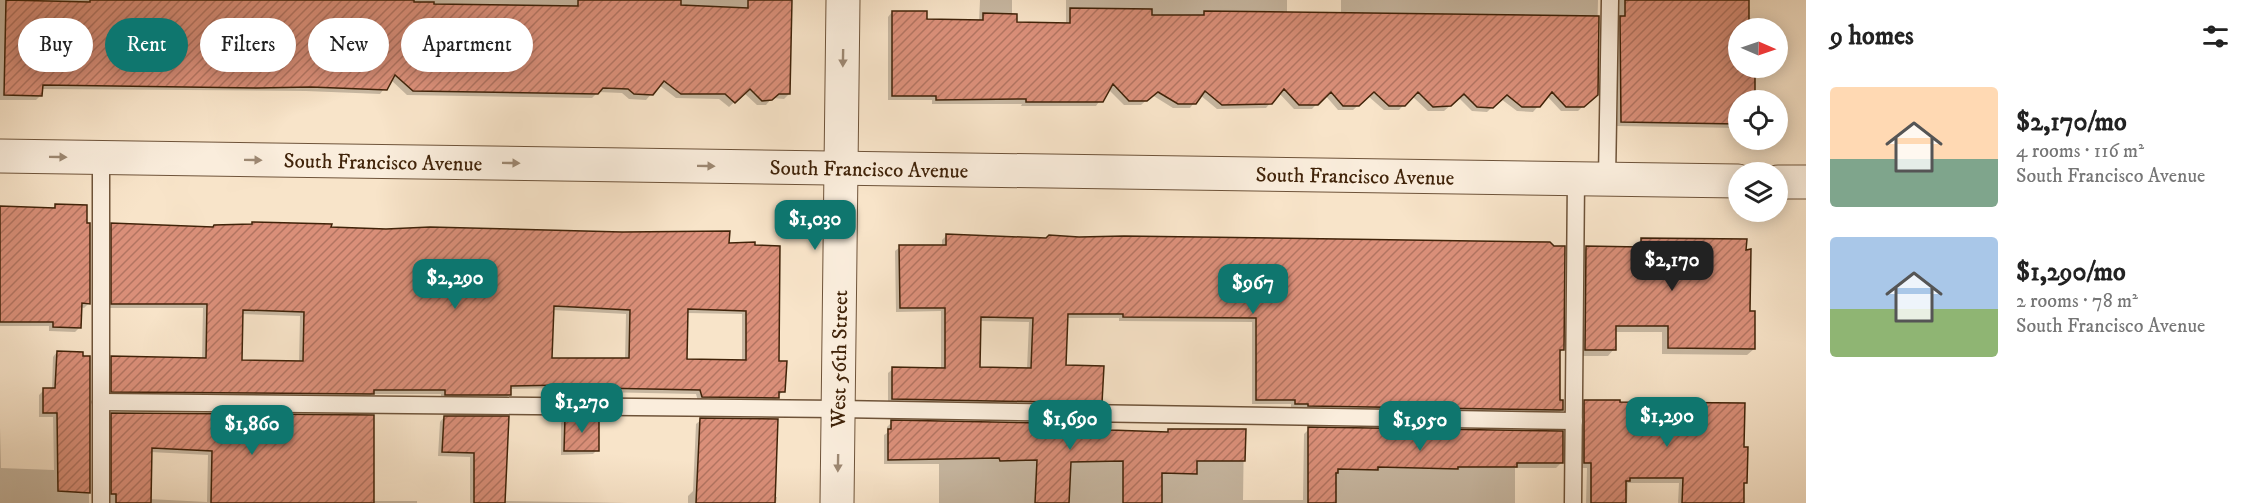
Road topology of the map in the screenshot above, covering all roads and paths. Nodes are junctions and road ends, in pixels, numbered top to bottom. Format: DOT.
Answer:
graph roads {
  1 [pos="843,0"];
  2 [pos="1610,0"];
  3 [pos="0,156"];
  4 [pos="101,157"];
  5 [pos="841,168"];
  6 [pos="1592,179"];
  7 [pos="1728,181"];
  8 [pos="1788,182"];
  9 [pos="1806,182"];
  10 [pos="101,402"];
  11 [pos="838,409"];
  12 [pos="1574,421"];
  13 [pos="100,503"];
  14 [pos="837,503"];
  15 [pos="1573,503"];
  1 -- 5 [label="street, West 56th Street, one-way"];
  2 -- 6 [label="lane"];
  3 -- 4 [label="street, South Francisco Avenue, one-way"];
  4 -- 5 [label="street, South Francisco Avenue, one-way"];
  4 -- 10 [label="lane"];
  5 -- 6 [label="street, South Francisco Avenue"];
  5 -- 11 [label="street, West 56th Street"];
  6 -- 7 [label="street, South Francisco Avenue"];
  6 -- 12 [label="lane"];
  8 -- 9 [label="street"];
  10 -- 11 [label="lane"];
  10 -- 13 [label="lane"];
  11 -- 12 [label="lane"];
  11 -- 14 [label="street, West 56th Street, one-way"];
  12 -- 15 [label="lane"];
}
